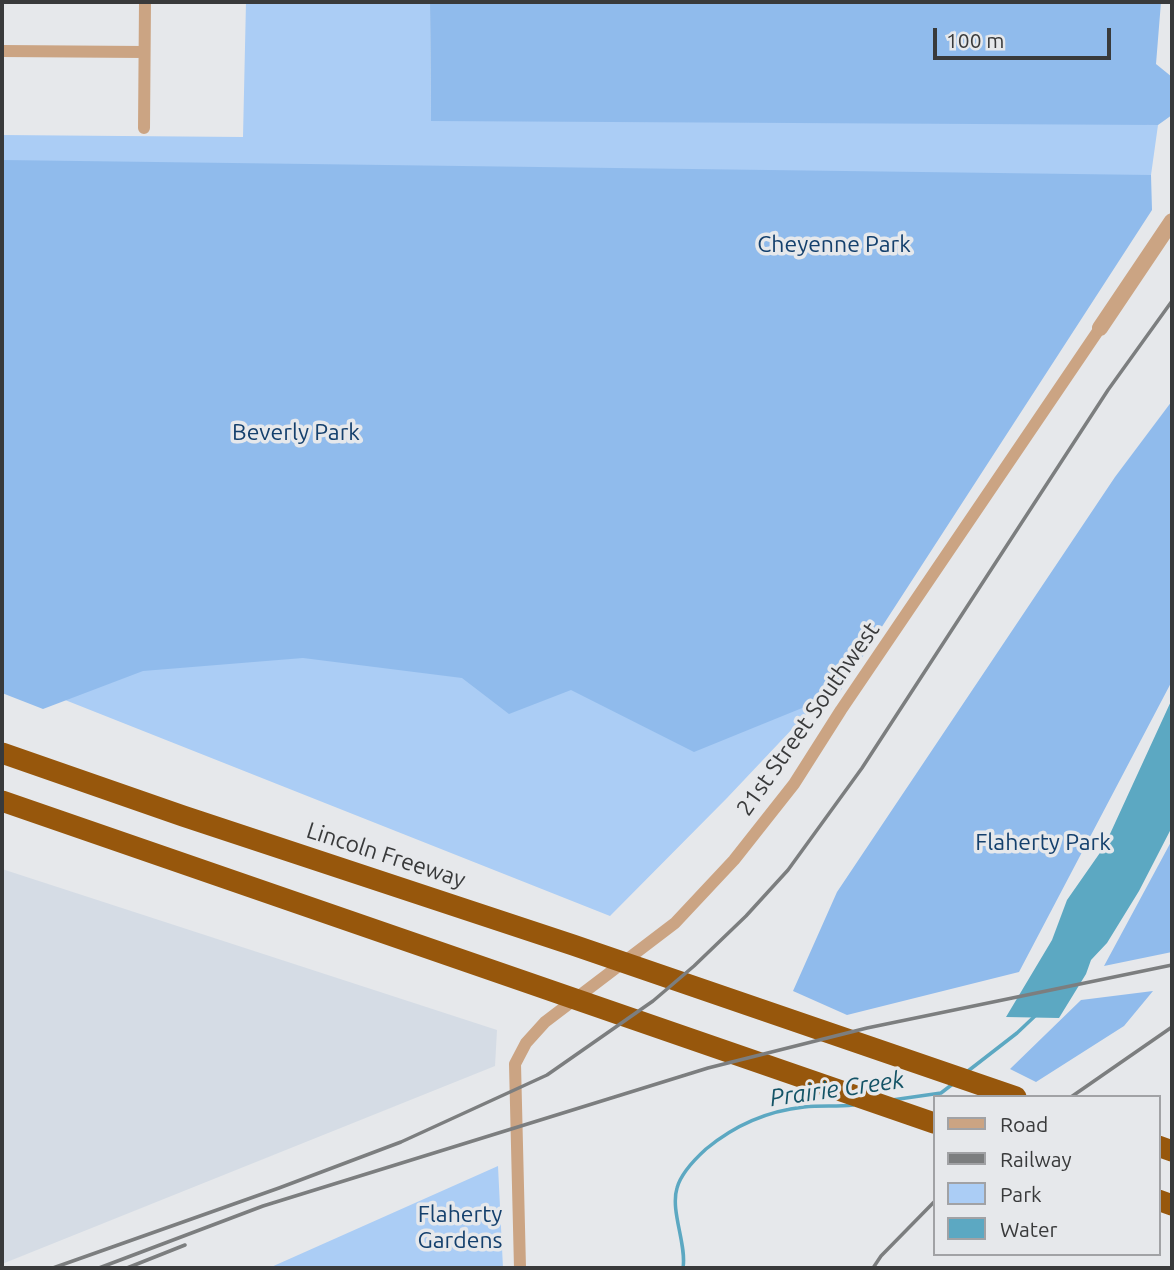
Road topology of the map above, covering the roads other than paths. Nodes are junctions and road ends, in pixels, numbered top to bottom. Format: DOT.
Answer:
graph roads {
  1 [pos="145,2"];
  2 [pos="2,51"];
  3 [pos="144,52"];
  4 [pos="144,128"];
  5 [pos="1172,221"];
  6 [pos="1100,328"];
  7 [pos="2,739"];
  8 [pos="2,753"];
  9 [pos="2,801"];
  10 [pos="2,808"];
  11 [pos="183,816"];
  12 [pos="88,831"];
  13 [pos="1010,1095"];
  14 [pos="932,1122"];
  15 [pos="520,1268"];
  1 -- 3 [label="street"];
  2 -- 3 [label="street"];
  3 -- 4 [label="street"];
  5 -- 6 [label="street"];
  6 -- 15 [label="street, 21st Street Southwest"];
  7 -- 11 [label="highway"];
  8 -- 11 [label="highway"];
  9 -- 12 [label="highway"];
  10 -- 12 [label="highway"];
  11 -- 13 [label="highway, Lincoln Freeway"];
  12 -- 14 [label="highway"];
}
